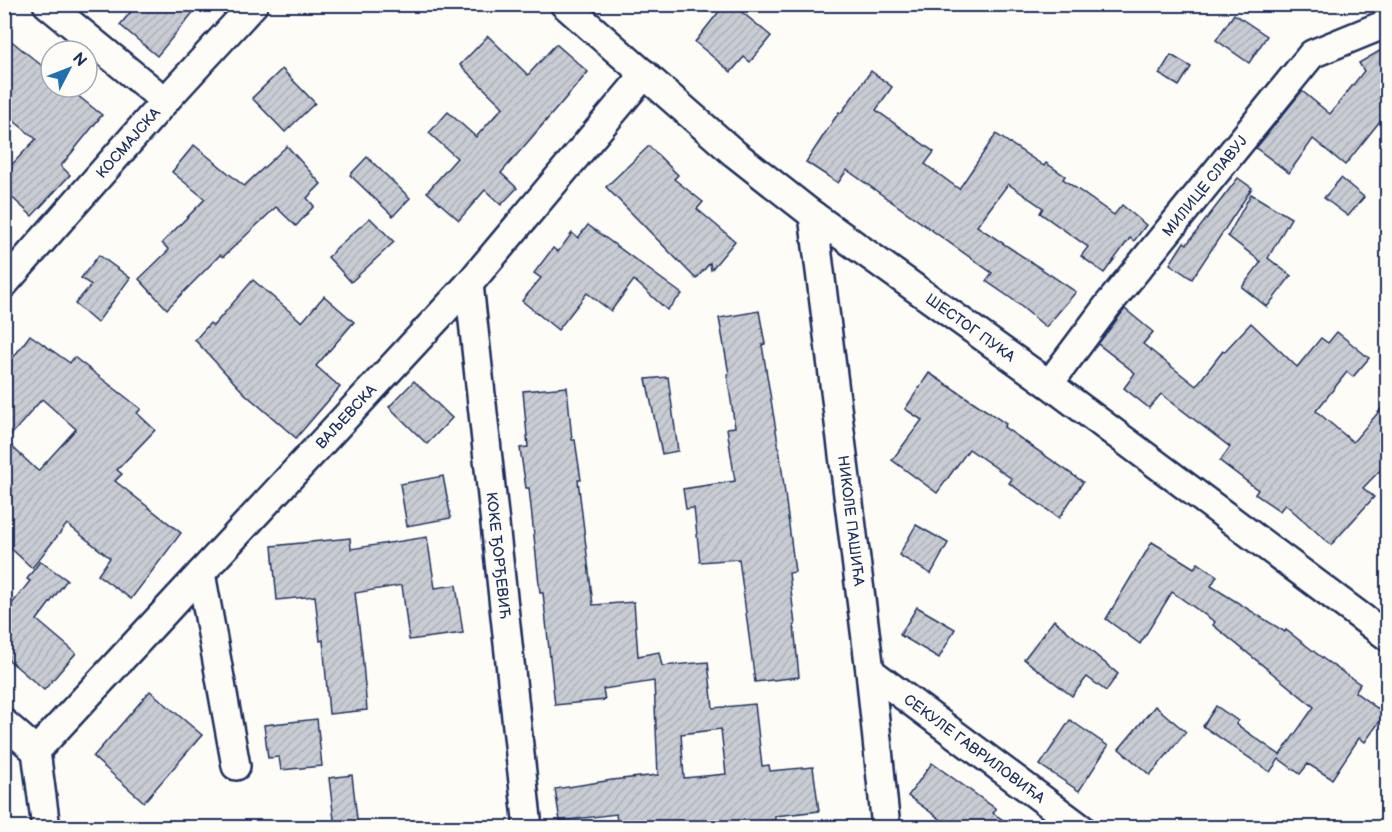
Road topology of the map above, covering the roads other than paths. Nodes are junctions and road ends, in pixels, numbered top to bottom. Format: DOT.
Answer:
graph roads {
  1 [pos="47,4"];
  2 [pos="254,4"];
  3 [pos="564,4"];
  4 [pos="1388,23"];
  5 [pos="645,74"];
  6 [pos="165,101"];
  7 [pos="813,215"];
  8 [pos="4,284"];
  9 [pos="469,284"];
  10 [pos="1049,384"];
  11 [pos="201,573"];
  12 [pos="1388,637"];
  13 [pos="870,670"];
  14 [pos="4,723"];
  15 [pos="36,751"];
  16 [pos="236,766"];
  17 [pos="46,828"];
  18 [pos="528,828"];
  19 [pos="885,828"];
  20 [pos="1081,828"];
  1 -- 6 [label="street"];
  2 -- 6 [label="street, КОСМАЈСКА"];
  3 -- 5 [label="street, ШЕСТОГ ПУКА"];
  4 -- 10 [label="street, МИЛИЦЕ СЛАВУЈ"];
  5 -- 7 [label="street, ШЕСТОГ ПУКА"];
  5 -- 9 [label="street, ВАЉЕВСКА"];
  6 -- 8 [label="street, КОСМАЈСКА"];
  7 -- 10 [label="street, ШЕСТОГ ПУКА"];
  7 -- 13 [label="street, НИКОЛЕ ПАШИЋА"];
  9 -- 11 [label="street, ВАЉЕВСКА"];
  9 -- 18 [label="street, КОКЕ ЂОРЂЕВИЋ"];
  10 -- 12 [label="street, ШЕСТОГ ПУКА"];
  11 -- 15 [label="street, ВАЉЕВСКА"];
  11 -- 16 [label="street"];
  13 -- 19 [label="street, НИКОЛЕ ПАШИЋА"];
  13 -- 20 [label="street, СЕКУЛЕ ГАВРИЛОВИЋА"];
  14 -- 15 [label="street"];
  15 -- 17 [label="street"];
}
